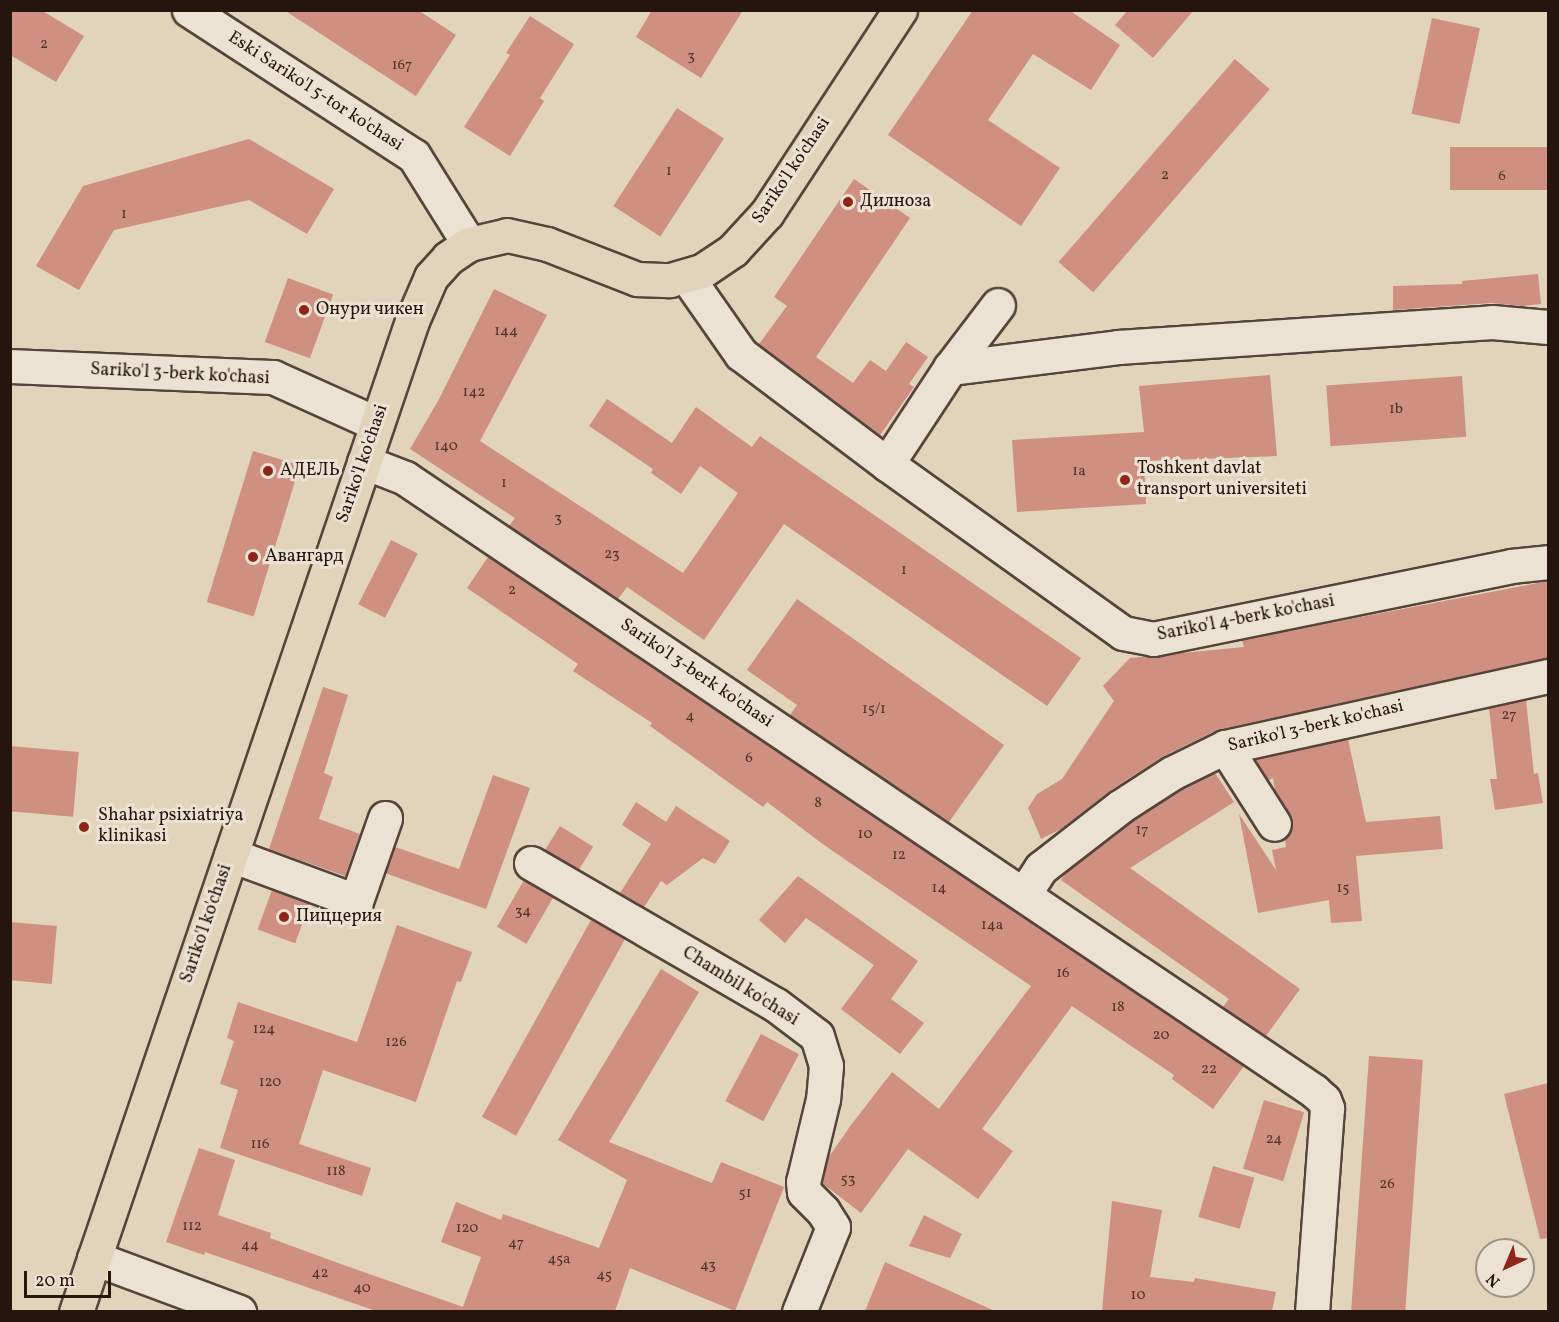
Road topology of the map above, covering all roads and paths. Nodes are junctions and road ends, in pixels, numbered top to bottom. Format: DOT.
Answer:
graph roads {
  1 [pos="189,10"];
  2 [pos="900,10"];
  3 [pos="470,244"];
  4 [pos="687,277"];
  5 [pos="998,305"];
  6 [pos="1548,327"];
  7 [pos="10,366"];
  8 [pos="950,368"];
  9 [pos="377,424"];
  10 [pos="364,462"];
  11 [pos="886,464"];
  12 [pos="1548,562"];
  13 [pos="1548,676"];
  14 [pos="1225,747"];
  15 [pos="385,818"];
  16 [pos="1274,824"];
  17 [pos="231,855"];
  18 [pos="531,863"];
  19 [pos="1024,894"];
  20 [pos="94,1258"];
  21 [pos="76,1311"];
  22 [pos="239,1311"];
  23 [pos="799,1311"];
  24 [pos="1312,1311"];
  1 -- 3 [label="street, Eski Sariko'l 5-tor ko'chasi"];
  2 -- 4 [label="main road, Sariko'l ko'chasi"];
  3 -- 4 [label="main road, Sariko'l ko'chasi"];
  3 -- 9 [label="main road, Sariko'l ko'chasi"];
  4 -- 11 [label="street, Sariko'l 4-berk ko'chasi"];
  5 -- 8 [label="street"];
  6 -- 8 [label="street"];
  7 -- 9 [label="street, Sariko'l 3-berk ko'chasi"];
  8 -- 11 [label="street"];
  9 -- 10 [label="main road, Sariko'l ko'chasi"];
  10 -- 17 [label="main road, Sariko'l ko'chasi"];
  10 -- 19 [label="street, Sariko'l 3-berk ko'chasi"];
  11 -- 12 [label="street, Sariko'l 4-berk ko'chasi"];
  13 -- 14 [label="street, Sariko'l 3-berk ko'chasi"];
  14 -- 16 [label="street"];
  14 -- 19 [label="street, Sariko'l 3-berk ko'chasi"];
  15 -- 17 [label="street"];
  17 -- 20 [label="main road, Sariko'l ko'chasi"];
  18 -- 23 [label="street, Chambil ko'chasi"];
  19 -- 24 [label="street, Sariko'l 3-berk ko'chasi"];
  20 -- 21 [label="main road, Sariko'l ko'chasi"];
  20 -- 22 [label="street"];
}
